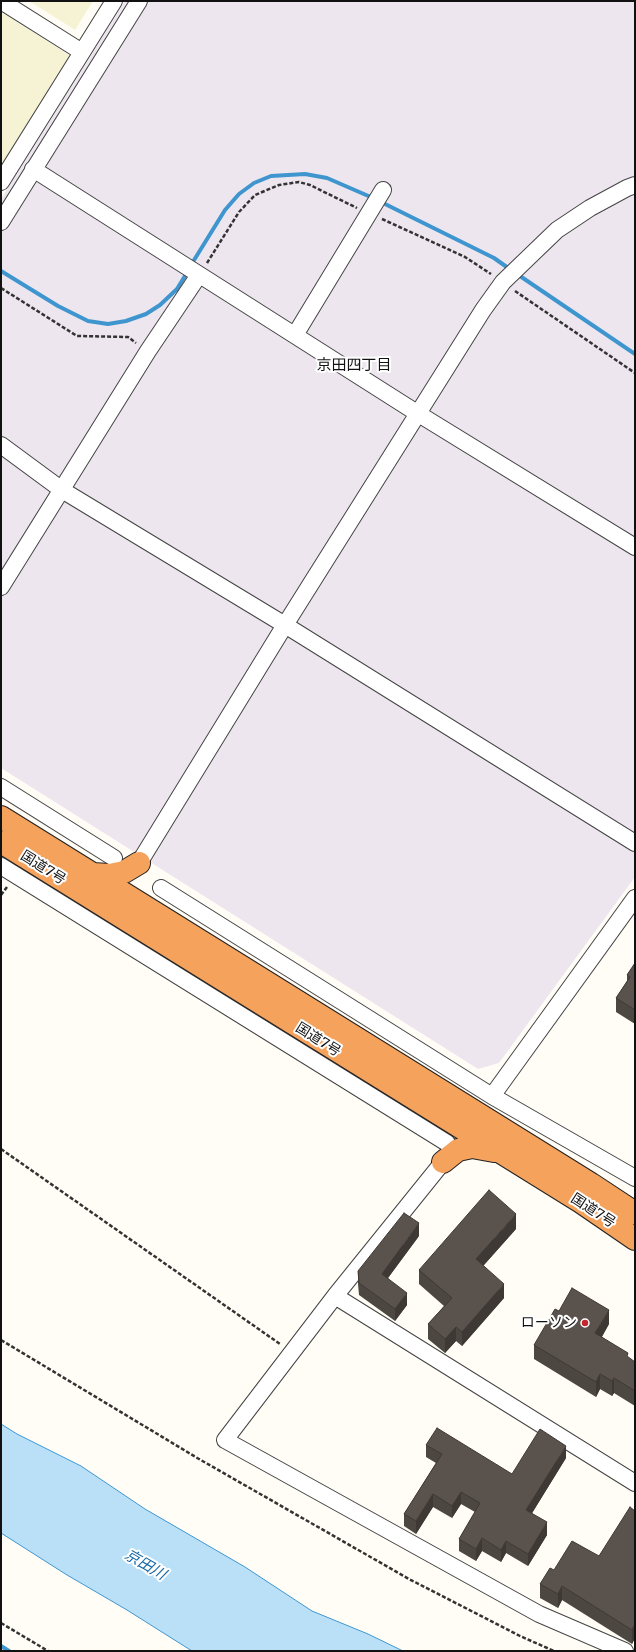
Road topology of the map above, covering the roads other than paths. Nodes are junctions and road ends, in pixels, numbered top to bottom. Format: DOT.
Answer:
graph roads {
  1 [pos="1,1"];
  2 [pos="114,1"];
  3 [pos="139,1"];
  4 [pos="82,52"];
  5 [pos="33,169"];
  6 [pos="1,182"];
  7 [pos="635,185"];
  8 [pos="383,190"];
  9 [pos="1,222"];
  10 [pos="199,275"];
  11 [pos="295,335"];
  12 [pos="417,413"];
  13 [pos="1,445"];
  14 [pos="62,490"];
  15 [pos="635,547"];
  16 [pos="1,587"];
  17 [pos="285,625"];
  18 [pos="1,787"];
  19 [pos="1,817"];
  20 [pos="1,842"];
  21 [pos="635,843"];
  22 [pos="114,858"];
  23 [pos="139,863"];
  24 [pos="1,866"];
  25 [pos="92,874"];
  26 [pos="161,888"];
  27 [pos="635,898"];
  28 [pos="149,908"];
  29 [pos="492,1096"];
  30 [pos="435,1112"];
  31 [pos="497,1151"];
  32 [pos="445,1152"];
  33 [pos="635,1178"];
  34 [pos="635,1213"];
  35 [pos="635,1239"];
  36 [pos="335,1296"];
  37 [pos="635,1482"];
  38 [pos="625,1651"];
  1 -- 4 [label="street"];
  2 -- 4 [label="street"];
  3 -- 5 [label="street"];
  4 -- 6 [label="street"];
  5 -- 9 [label="street"];
  5 -- 10 [label="street"];
  7 -- 12 [label="street"];
  8 -- 11 [label="street"];
  10 -- 11 [label="street"];
  10 -- 14 [label="street"];
  11 -- 12 [label="street"];
  12 -- 15 [label="street"];
  12 -- 17 [label="street"];
  13 -- 14 [label="street"];
  14 -- 16 [label="street"];
  14 -- 17 [label="street"];
  17 -- 21 [label="street"];
  17 -- 23 [label="street"];
  18 -- 22 [label="street"];
  19 -- 25 [label="highway, 国道7号"];
  20 -- 30 [label="highway, 国道7号"];
  23 -- 25 [label="highway"];
  23 -- 28 [label="highway"];
  24 -- 32 [label="street"];
  25 -- 28 [label="highway, 国道7号"];
  26 -- 29 [label="street"];
  27 -- 29 [label="street"];
  28 -- 34 [label="highway, 国道7号"];
  29 -- 33 [label="street"];
  30 -- 31 [label="highway, 国道7号"];
  30 -- 32 [label="highway"];
  31 -- 32 [label="highway"];
  31 -- 35 [label="highway, 国道7号"];
  32 -- 36 [label="street"];
  36 -- 37 [label="street"];
  36 -- 38 [label="street"];
}
